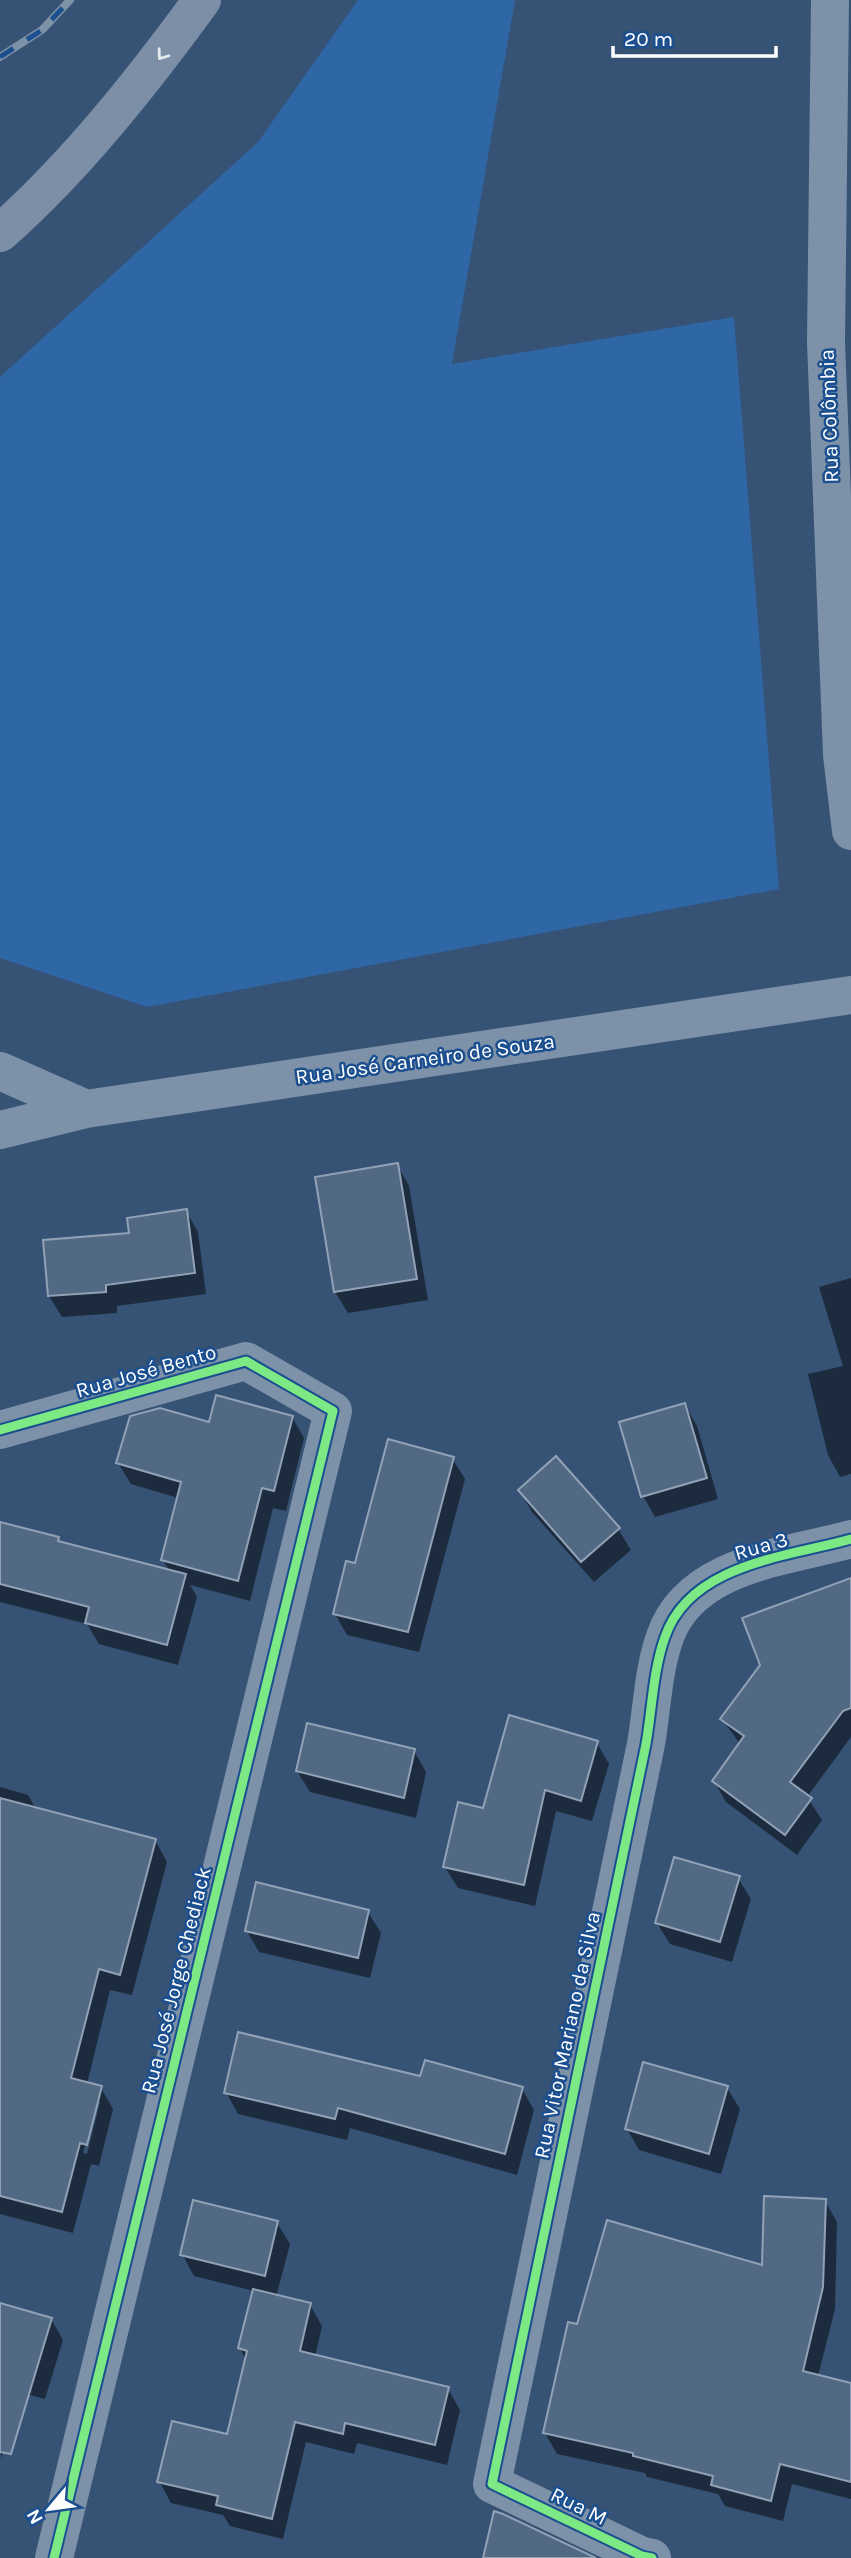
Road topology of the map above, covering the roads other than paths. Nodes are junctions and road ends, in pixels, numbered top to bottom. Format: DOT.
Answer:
graph roads {
  1 [pos="202,0"];
  2 [pos="830,0"];
  3 [pos="0,233"];
  4 [pos="838,339"];
  5 [pos="851,831"];
  6 [pos="851,995"];
  7 [pos="0,1071"];
  8 [pos="86,1109"];
  9 [pos="0,1130"];
  10 [pos="333,1411"];
  11 [pos="0,1430"];
  12 [pos="851,1539"];
  13 [pos="687,1599"];
  14 [pos="492,2484"];
  15 [pos="645,2557"];
  16 [pos="54,2558"];
  1 -- 3 [label="main road, one-way"];
  2 -- 4 [label="street, Rua Colômbia"];
  4 -- 5 [label="street, Rua Colômbia"];
  6 -- 8 [label="street, Rua José Carneiro de Souza"];
  7 -- 8 [label="street"];
  8 -- 9 [label="street, Rua José Carneiro de Souza"];
  10 -- 11 [label="street, Rua José Bento"];
  10 -- 16 [label="street, Rua José Jorge Chediack"];
  12 -- 13 [label="street, Rua 3"];
  13 -- 14 [label="street, Rua Vitor Mariano da Silva"];
  14 -- 15 [label="street, Rua M"];
}
